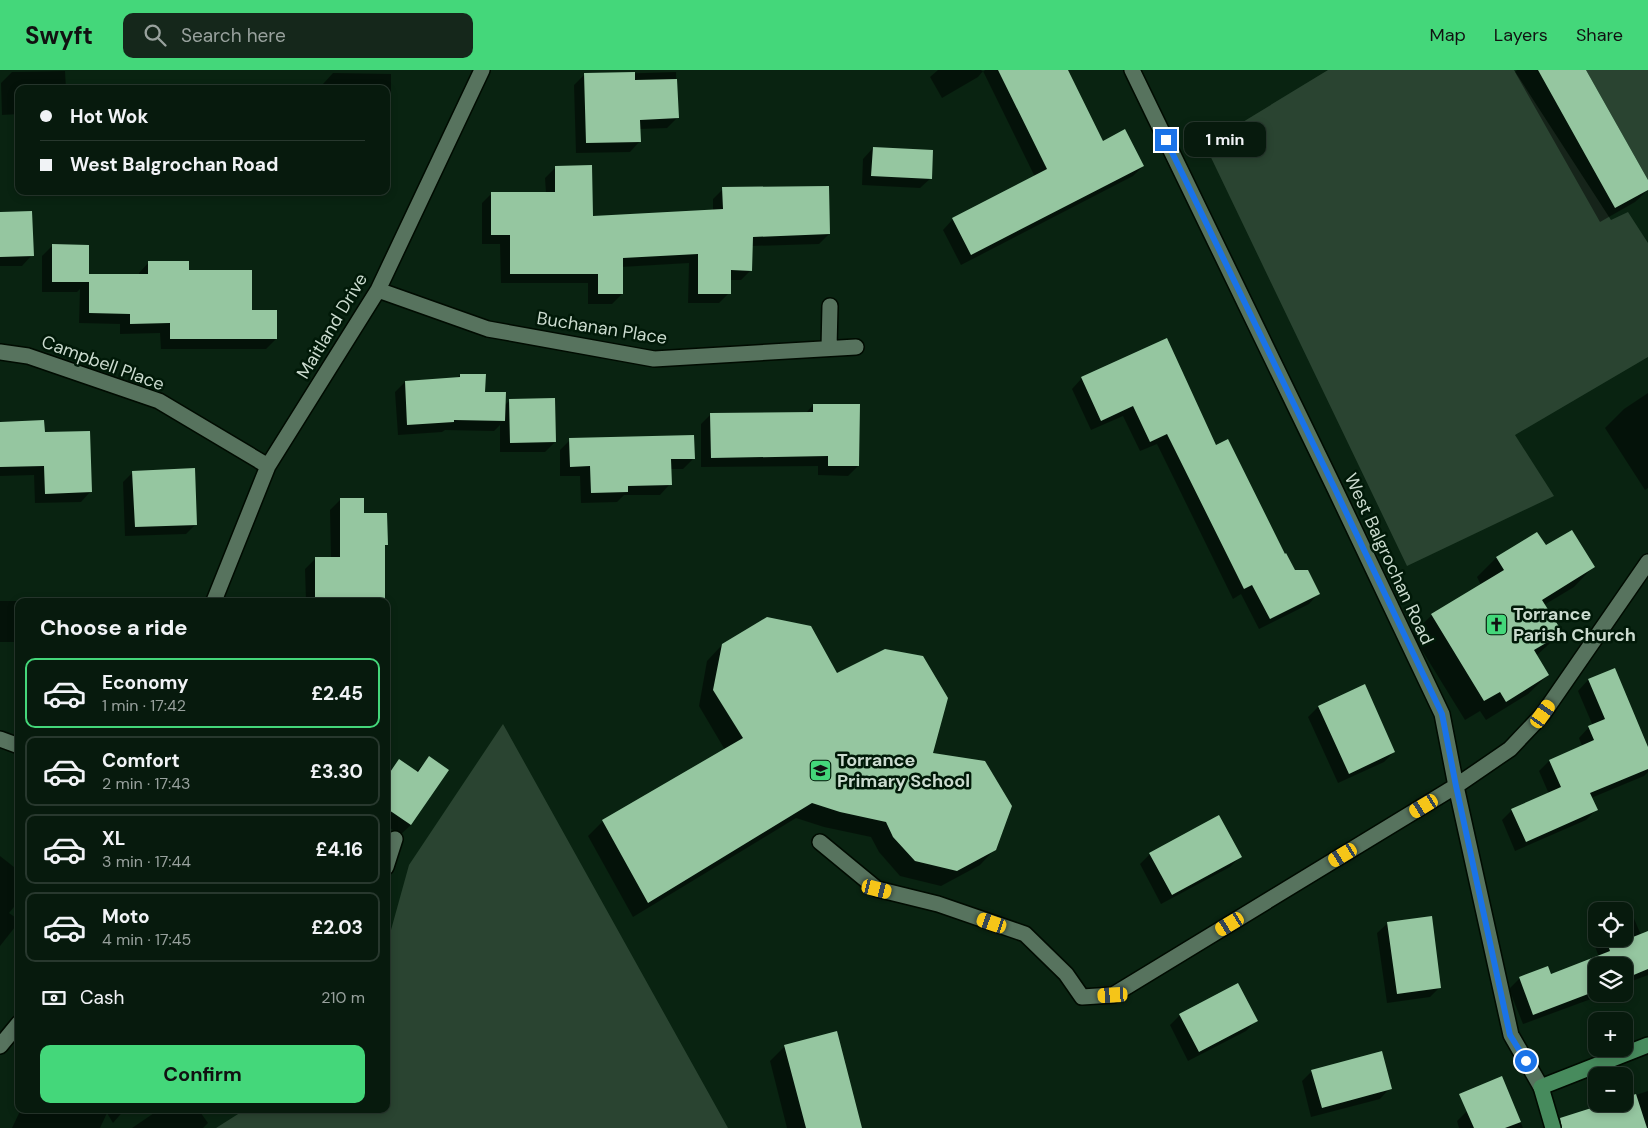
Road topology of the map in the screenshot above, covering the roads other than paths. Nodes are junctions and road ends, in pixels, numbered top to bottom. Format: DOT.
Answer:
graph roads {
  1 [pos="1132,70"];
  2 [pos="477,71"];
  3 [pos="378,290"];
  4 [pos="830,306"];
  5 [pos="856,347"];
  6 [pos="829,348"];
  7 [pos="0,352"];
  8 [pos="268,466"];
  9 [pos="1645,573"];
  10 [pos="215,598"];
  11 [pos="0,739"];
  12 [pos="15,745"];
  13 [pos="1456,786"];
  14 [pos="395,839"];
  15 [pos="820,842"];
  16 [pos="390,855"];
  17 [pos="10,1027"];
  18 [pos="0,1046"];
  19 [pos="1648,1046"];
  20 [pos="1541,1087"];
  21 [pos="1553,1128"];
  1 -- 13 [label="street, West Balgrochan Road"];
  2 -- 3 [label="street, Maitland Drive"];
  3 -- 6 [label="street, Buchanan Place"];
  3 -- 8 [label="street, Maitland Drive"];
  4 -- 6 [label="street"];
  5 -- 6 [label="street, Buchanan Place"];
  7 -- 8 [label="street, Campbell Place"];
  8 -- 10 [label="street, Maitland Drive"];
  9 -- 13 [label="street"];
  11 -- 12 [label="street"];
  13 -- 15 [label="street"];
  13 -- 20 [label="street, West Balgrochan Road"];
  14 -- 16 [label="street"];
  17 -- 18 [label="street"];
  19 -- 20 [label="main road"];
  20 -- 21 [label="main road"];
}
